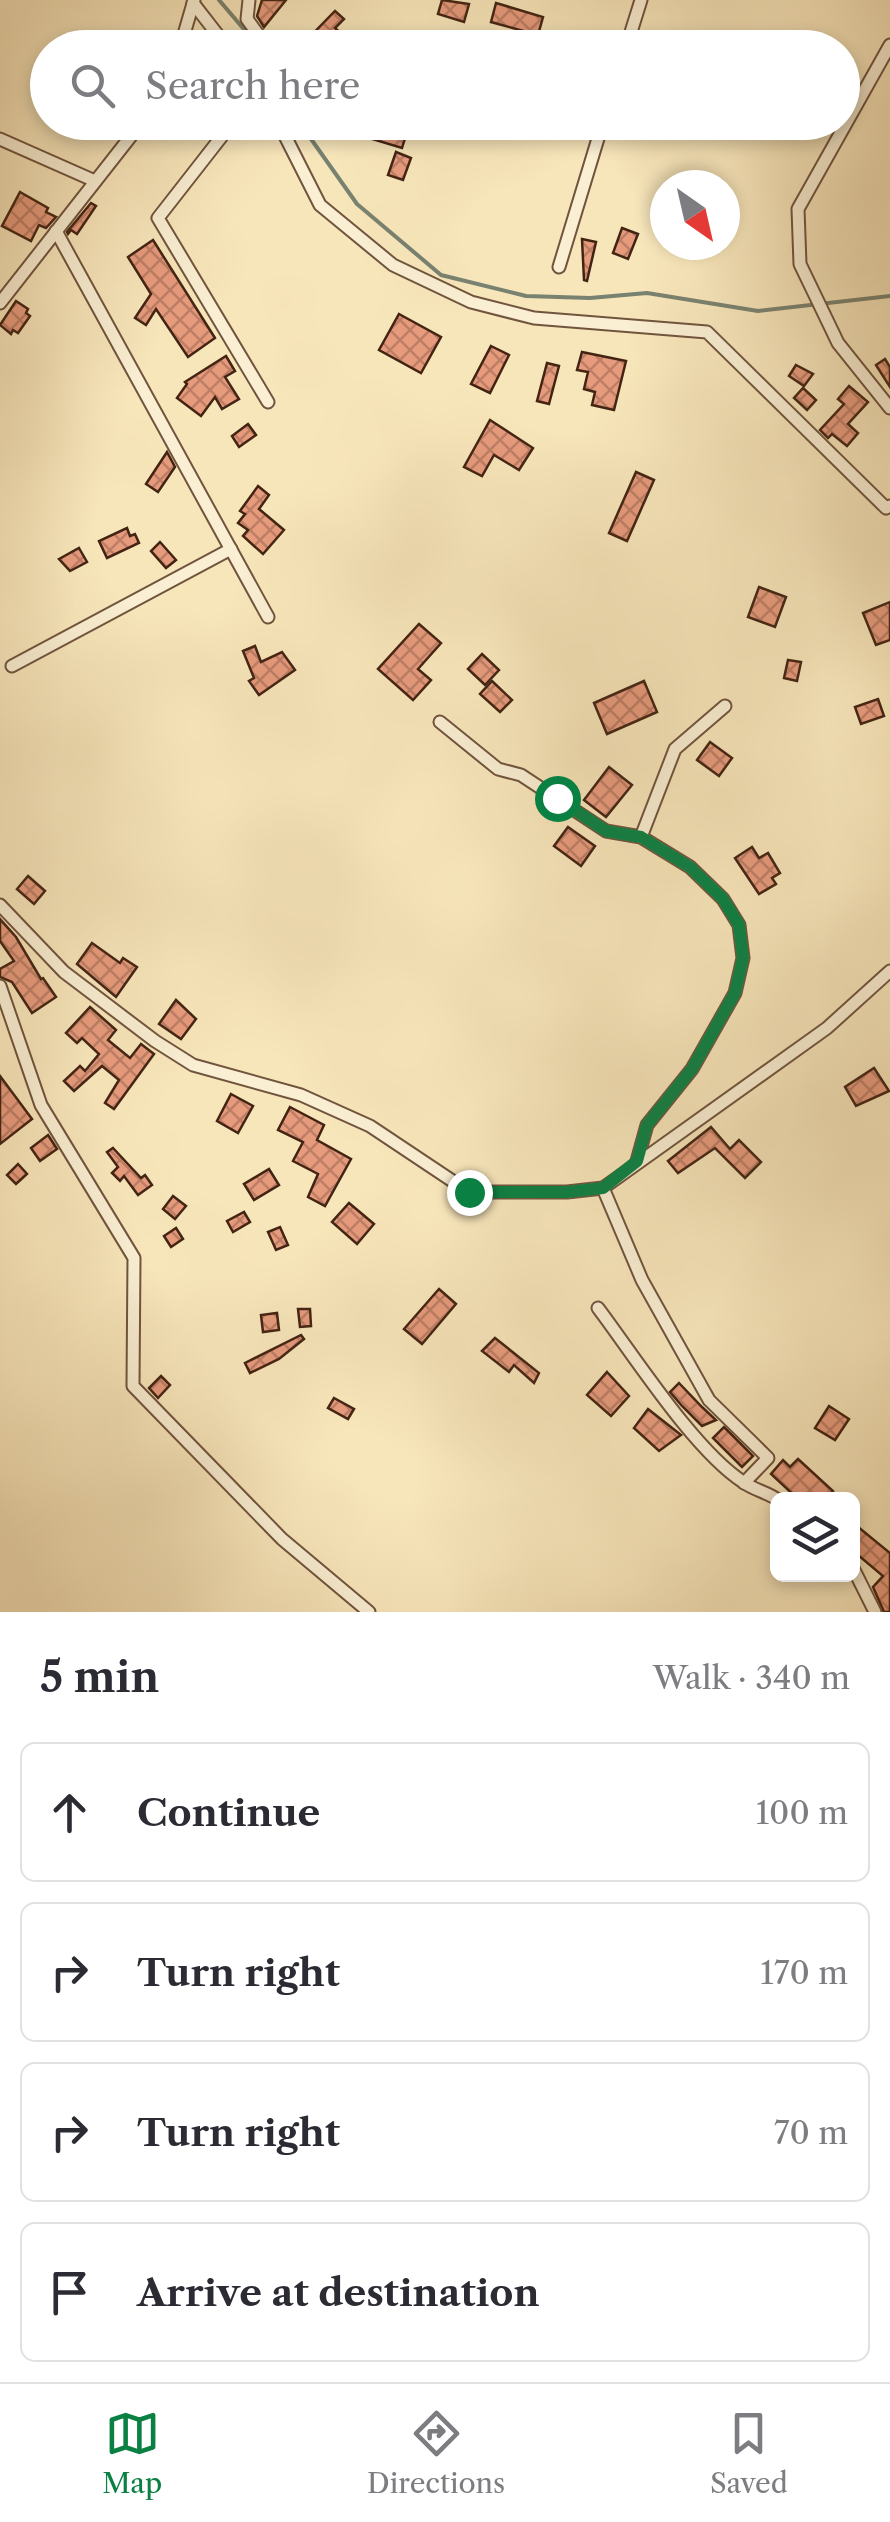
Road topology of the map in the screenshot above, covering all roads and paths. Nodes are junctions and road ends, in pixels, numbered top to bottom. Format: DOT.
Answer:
graph roads {
  1 [pos="249,0"];
  2 [pos="640,0"];
  3 [pos="193,1"];
  4 [pos="185,30"];
  5 [pos="215,30"];
  6 [pos="254,30"];
  7 [pos="631,30"];
  8 [pos="890,45"];
  9 [pos="860,98"];
  10 [pos="0,139"];
  11 [pos="128,140"];
  12 [pos="220,140"];
  13 [pos="287,140"];
  14 [pos="598,140"];
  15 [pos="837,140"];
  16 [pos="96,182"];
  17 [pos="56,231"];
  18 [pos="559,266"];
  19 [pos="0,303"];
  20 [pos="268,402"];
  21 [pos="890,408"];
  22 [pos="890,506"];
  23 [pos="231,549"];
  24 [pos="268,617"];
  25 [pos="12,666"];
  26 [pos="725,706"];
  27 [pos="440,722"];
  28 [pos="641,837"];
  29 [pos="0,905"];
  30 [pos="890,971"];
  31 [pos="0,986"];
  32 [pos="637,1161"];
  33 [pos="603,1188"];
  34 [pos="598,1308"];
  35 [pos="744,1484"];
  36 [pos="770,1494"];
  37 [pos="860,1582"];
  38 [pos="368,1612"];
  39 [pos="875,1612"];
  1 -- 6 [label="street"];
  2 -- 7 [label="street"];
  3 -- 4 [label="street"];
  3 -- 5 [label="street"];
  8 -- 9 [label="street"];
  10 -- 16 [label="street"];
  11 -- 16 [label="street"];
  12 -- 20 [label="street"];
  13 -- 22 [label="street"];
  14 -- 18 [label="street"];
  15 -- 21 [label="street"];
  16 -- 17 [label="street"];
  17 -- 19 [label="street"];
  17 -- 23 [label="street"];
  23 -- 24 [label="street"];
  23 -- 25 [label="street"];
  26 -- 28 [label="street"];
  27 -- 28 [label="street"];
  28 -- 32 [label="street"];
  29 -- 33 [label="street"];
  30 -- 32 [label="street"];
  31 -- 38 [label="street"];
  32 -- 33 [label="street"];
  33 -- 35 [label="street"];
  34 -- 35 [label="street"];
  35 -- 36 [label="street"];
  37 -- 39 [label="street"];
}
